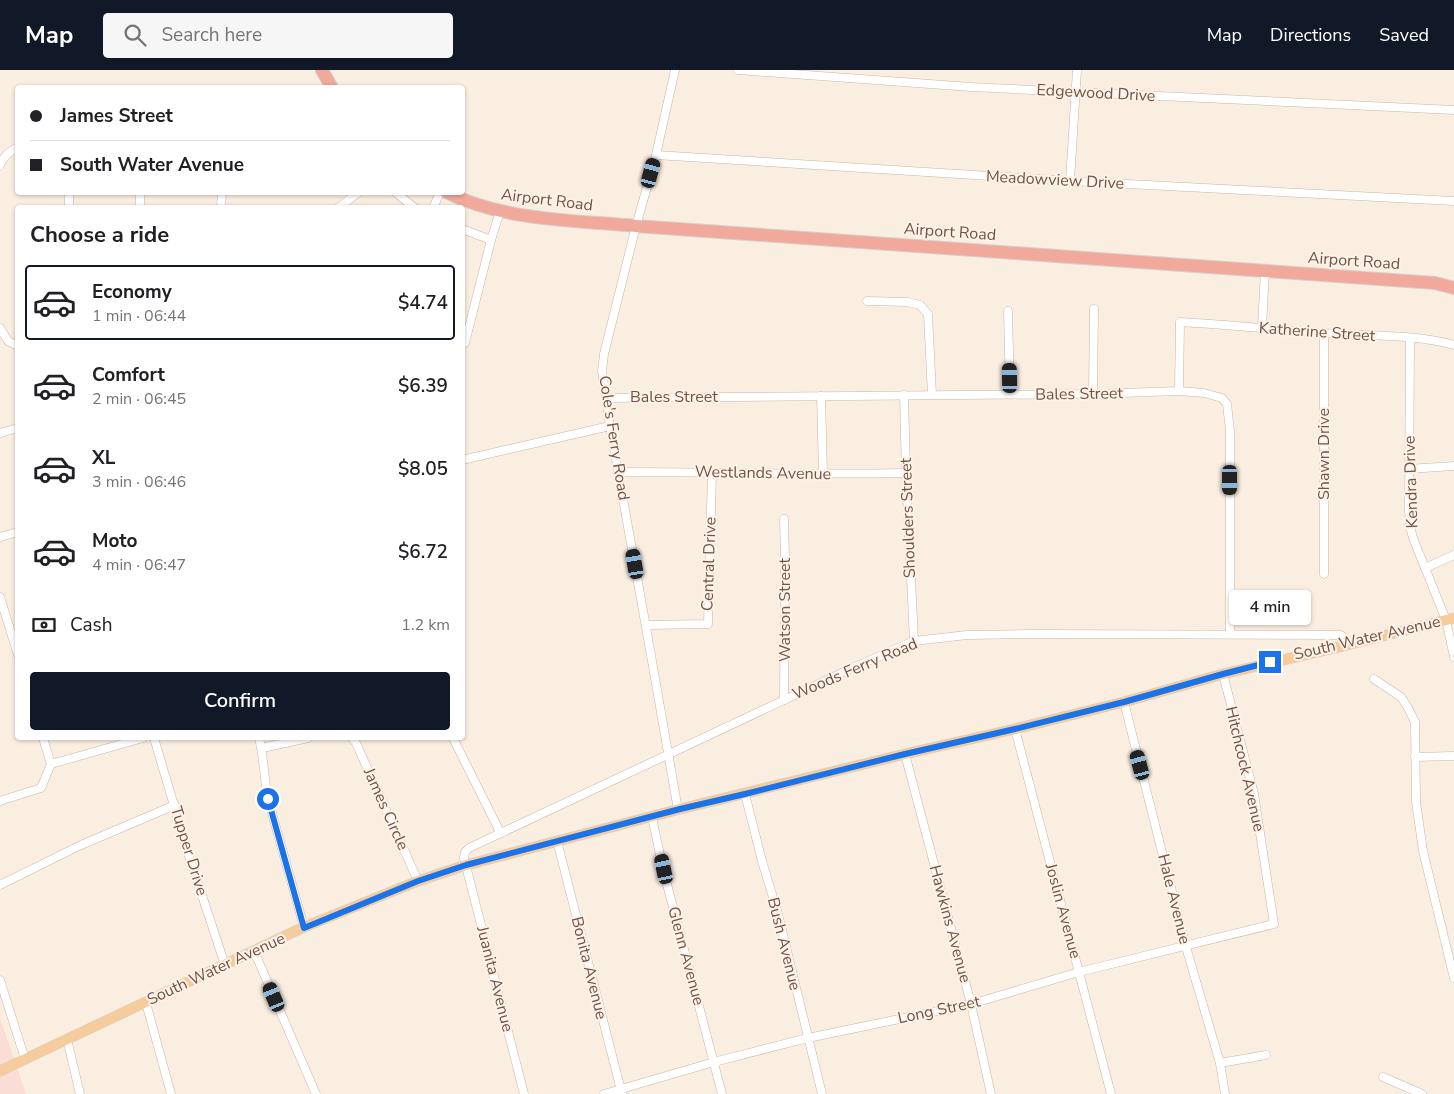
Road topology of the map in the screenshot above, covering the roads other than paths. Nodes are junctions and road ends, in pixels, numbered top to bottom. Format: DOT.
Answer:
graph roads {
  1 [pos="322,70"];
  2 [pos="675,70"];
  3 [pos="738,70"];
  4 [pos="1077,70"];
  5 [pos="330,85"];
  6 [pos="1076,93"];
  7 [pos="1454,110"];
  8 [pos="15,149"];
  9 [pos="656,155"];
  10 [pos="0,165"];
  11 [pos="1070,181"];
  12 [pos="355,195"];
  13 [pos="398,195"];
  14 [pos="452,195"];
  15 [pos="1454,201"];
  16 [pos="342,205"];
  17 [pos="412,205"];
  18 [pos="500,211"];
  19 [pos="636,226"];
  20 [pos="465,230"];
  21 [pos="491,240"];
  22 [pos="1265,271"];
  23 [pos="1454,288"];
  24 [pos="867,301"];
  25 [pos="1094,309"];
  26 [pos="1008,311"];
  27 [pos="1262,327"];
  28 [pos="0,328"];
  29 [pos="1324,333"];
  30 [pos="1410,338"];
  31 [pos="465,343"];
  32 [pos="15,344"];
  33 [pos="1454,345"];
  34 [pos="1179,391"];
  35 [pos="904,394"];
  36 [pos="1010,394"];
  37 [pos="1093,394"];
  38 [pos="932,395"];
  39 [pos="821,396"];
  40 [pos="606,398"];
  41 [pos="610,426"];
  42 [pos="15,429"];
  43 [pos="0,433"];
  44 [pos="465,459"];
  45 [pos="1454,466"];
  46 [pos="1408,469"];
  47 [pos="619,472"];
  48 [pos="712,472"];
  49 [pos="906,473"];
  50 [pos="823,475"];
  51 [pos="784,519"];
  52 [pos="15,533"];
  53 [pos="0,537"];
  54 [pos="1454,555"];
  55 [pos="1425,568"];
  56 [pos="1324,574"];
  57 [pos="0,598"];
  58 [pos="1450,619"];
  59 [pos="646,625"];
  60 [pos="1230,634"];
  61 [pos="914,641"];
  62 [pos="1347,645"];
  63 [pos="15,646"];
  64 [pos="1454,657"];
  65 [pos="1223,674"];
  66 [pos="1374,679"];
  67 [pos="784,700"];
  68 [pos="1124,702"];
  69 [pos="1015,729"];
  70 [pos="43,740"];
  71 [pos="136,740"];
  72 [pos="155,740"];
  73 [pos="260,740"];
  74 [pos="299,740"];
  75 [pos="354,740"];
  76 [pos="454,740"];
  77 [pos="262,748"];
  78 [pos="668,753"];
  79 [pos="905,754"];
  80 [pos="1454,756"];
  81 [pos="1415,757"];
  82 [pos="51,764"];
  83 [pos="745,794"];
  84 [pos="0,801"];
  85 [pos="175,805"];
  86 [pos="678,810"];
  87 [pos="652,817"];
  88 [pos="500,832"];
  89 [pos="557,841"];
  90 [pos="466,865"];
  91 [pos="418,881"];
  92 [pos="0,885"];
  93 [pos="1274,924"];
  94 [pos="304,928"];
  95 [pos="1186,947"];
  96 [pos="254,950"];
  97 [pos="225,965"];
  98 [pos="1079,972"];
  99 [pos="1454,978"];
  100 [pos="0,980"];
  101 [pos="146,1003"];
  102 [pos="971,1004"];
  103 [pos="808,1038"];
  104 [pos="67,1039"];
  105 [pos="1266,1055"];
  106 [pos="25,1059"];
  107 [pos="714,1062"];
  108 [pos="1220,1063"];
  109 [pos="0,1071"];
  110 [pos="1383,1077"];
  111 [pos="621,1092"];
  112 [pos="80,1094"];
  113 [pos="171,1094"];
  114 [pos="316,1094"];
  115 [pos="524,1094"];
  116 [pos="604,1094"];
  117 [pos="722,1094"];
  118 [pos="822,1094"];
  119 [pos="991,1094"];
  120 [pos="1111,1094"];
  121 [pos="1225,1094"];
  122 [pos="1422,1094"];
  1 -- 5 [label="highway"];
  2 -- 9 [label="street, Cole's Ferry Road"];
  3 -- 6 [label="street, Edgewood Drive"];
  4 -- 6 [label="street"];
  6 -- 7 [label="street, Edgewood Drive"];
  6 -- 11 [label="street"];
  8 -- 10 [label="street"];
  9 -- 11 [label="street, Meadowview Drive"];
  9 -- 19 [label="street, Cole's Ferry Road"];
  11 -- 15 [label="street, Meadowview Drive"];
  12 -- 16 [label="street"];
  13 -- 17 [label="street"];
  14 -- 18 [label="highway, Airport Road"];
  18 -- 19 [label="highway, Airport Road"];
  18 -- 21 [label="street"];
  19 -- 22 [label="highway, Airport Road"];
  19 -- 40 [label="street, Cole's Ferry Road"];
  20 -- 21 [label="street"];
  21 -- 31 [label="street"];
  22 -- 23 [label="highway, Airport Road"];
  22 -- 27 [label="street"];
  24 -- 38 [label="street"];
  25 -- 37 [label="street"];
  26 -- 36 [label="street"];
  27 -- 29 [label="street, Katherine Street"];
  27 -- 34 [label="street, Katherine Street"];
  28 -- 32 [label="street"];
  29 -- 30 [label="street, Katherine Street"];
  29 -- 56 [label="street, Shawn Drive"];
  30 -- 33 [label="street, Katherine Street"];
  30 -- 46 [label="street, Kendra Drive"];
  34 -- 37 [label="street, Bales Street"];
  34 -- 60 [label="street, Bales Street"];
  35 -- 38 [label="street, Bales Street"];
  35 -- 39 [label="street, Bales Street"];
  35 -- 49 [label="street, Shoulders Street"];
  36 -- 37 [label="street, Bales Street"];
  36 -- 38 [label="street, Bales Street"];
  39 -- 40 [label="street, Bales Street"];
  39 -- 50 [label="street"];
  40 -- 41 [label="street, Cole's Ferry Road"];
  41 -- 44 [label="street"];
  41 -- 47 [label="street, Cole's Ferry Road"];
  42 -- 43 [label="street"];
  45 -- 46 [label="street"];
  46 -- 55 [label="street, Kendra Drive"];
  47 -- 48 [label="street, Westlands Avenue"];
  47 -- 59 [label="street, Cole's Ferry Road"];
  48 -- 50 [label="street, Westlands Avenue"];
  48 -- 59 [label="street, Central Drive"];
  49 -- 50 [label="street, Westlands Avenue"];
  49 -- 61 [label="street, Shoulders Street"];
  51 -- 67 [label="street, Watson Street"];
  52 -- 53 [label="street"];
  54 -- 55 [label="street"];
  55 -- 58 [label="street, Kendra Drive"];
  57 -- 63 [label="street"];
  58 -- 62 [label="main road, South Water Avenue"];
  58 -- 64 [label="street, Kendra Drive"];
  59 -- 78 [label="street, Cole's Ferry Road"];
  60 -- 61 [label="street, Woods Ferry Road"];
  60 -- 62 [label="street, Woods Ferry Road"];
  61 -- 67 [label="street, Woods Ferry Road"];
  62 -- 65 [label="main road, South Water Avenue"];
  65 -- 68 [label="main road, South Water Avenue"];
  65 -- 93 [label="street, Hitchcock Avenue"];
  66 -- 81 [label="street"];
  67 -- 78 [label="street, Woods Ferry Road"];
  68 -- 69 [label="main road, South Water Avenue"];
  68 -- 95 [label="street, Hale Avenue"];
  69 -- 79 [label="main road, South Water Avenue"];
  69 -- 98 [label="street, Joslin Avenue"];
  70 -- 82 [label="street"];
  71 -- 82 [label="street"];
  72 -- 85 [label="street, Tupper Drive"];
  73 -- 77 [label="street"];
  74 -- 77 [label="street"];
  75 -- 91 [label="street, James Circle"];
  76 -- 88 [label="street"];
  77 -- 94 [label="street"];
  78 -- 86 [label="street, Cole's Ferry Road"];
  78 -- 88 [label="street, Woods Ferry Road"];
  79 -- 83 [label="main road, South Water Avenue"];
  79 -- 102 [label="street, Hawkins Avenue"];
  80 -- 81 [label="street"];
  81 -- 99 [label="street"];
  82 -- 84 [label="street"];
  83 -- 86 [label="main road, South Water Avenue"];
  83 -- 103 [label="street, Bush Avenue"];
  85 -- 92 [label="street"];
  85 -- 97 [label="street, Tupper Drive"];
  86 -- 87 [label="main road, South Water Avenue"];
  87 -- 89 [label="main road, South Water Avenue"];
  87 -- 107 [label="street, Glenn Avenue"];
  88 -- 90 [label="street, Woods Ferry Road"];
  89 -- 90 [label="main road, South Water Avenue"];
  89 -- 111 [label="street, Bonita Avenue"];
  90 -- 91 [label="main road, South Water Avenue"];
  90 -- 115 [label="street, Juanita Avenue"];
  91 -- 94 [label="main road, South Water Avenue"];
  93 -- 95 [label="street, Long Street"];
  94 -- 96 [label="main road, South Water Avenue"];
  95 -- 98 [label="street, Long Street"];
  95 -- 108 [label="street, Hale Avenue"];
  96 -- 97 [label="main road, South Water Avenue"];
  96 -- 114 [label="street"];
  97 -- 101 [label="main road, South Water Avenue"];
  98 -- 102 [label="street, Long Street"];
  98 -- 120 [label="street, Joslin Avenue"];
  100 -- 106 [label="street"];
  101 -- 104 [label="main road, South Water Avenue"];
  101 -- 113 [label="street"];
  102 -- 103 [label="street, Long Street"];
  102 -- 119 [label="street, Hawkins Avenue"];
  103 -- 107 [label="street, Long Street"];
  103 -- 118 [label="street, Bush Avenue"];
  104 -- 106 [label="main road, South Water Avenue"];
  104 -- 112 [label="street"];
  105 -- 108 [label="street"];
  106 -- 109 [label="main road, South Water Avenue"];
  107 -- 111 [label="street, Long Street"];
  107 -- 117 [label="street, Glenn Avenue"];
  108 -- 121 [label="street, Hale Avenue"];
  110 -- 122 [label="street"];
  111 -- 116 [label="street, Long Street"];
}
